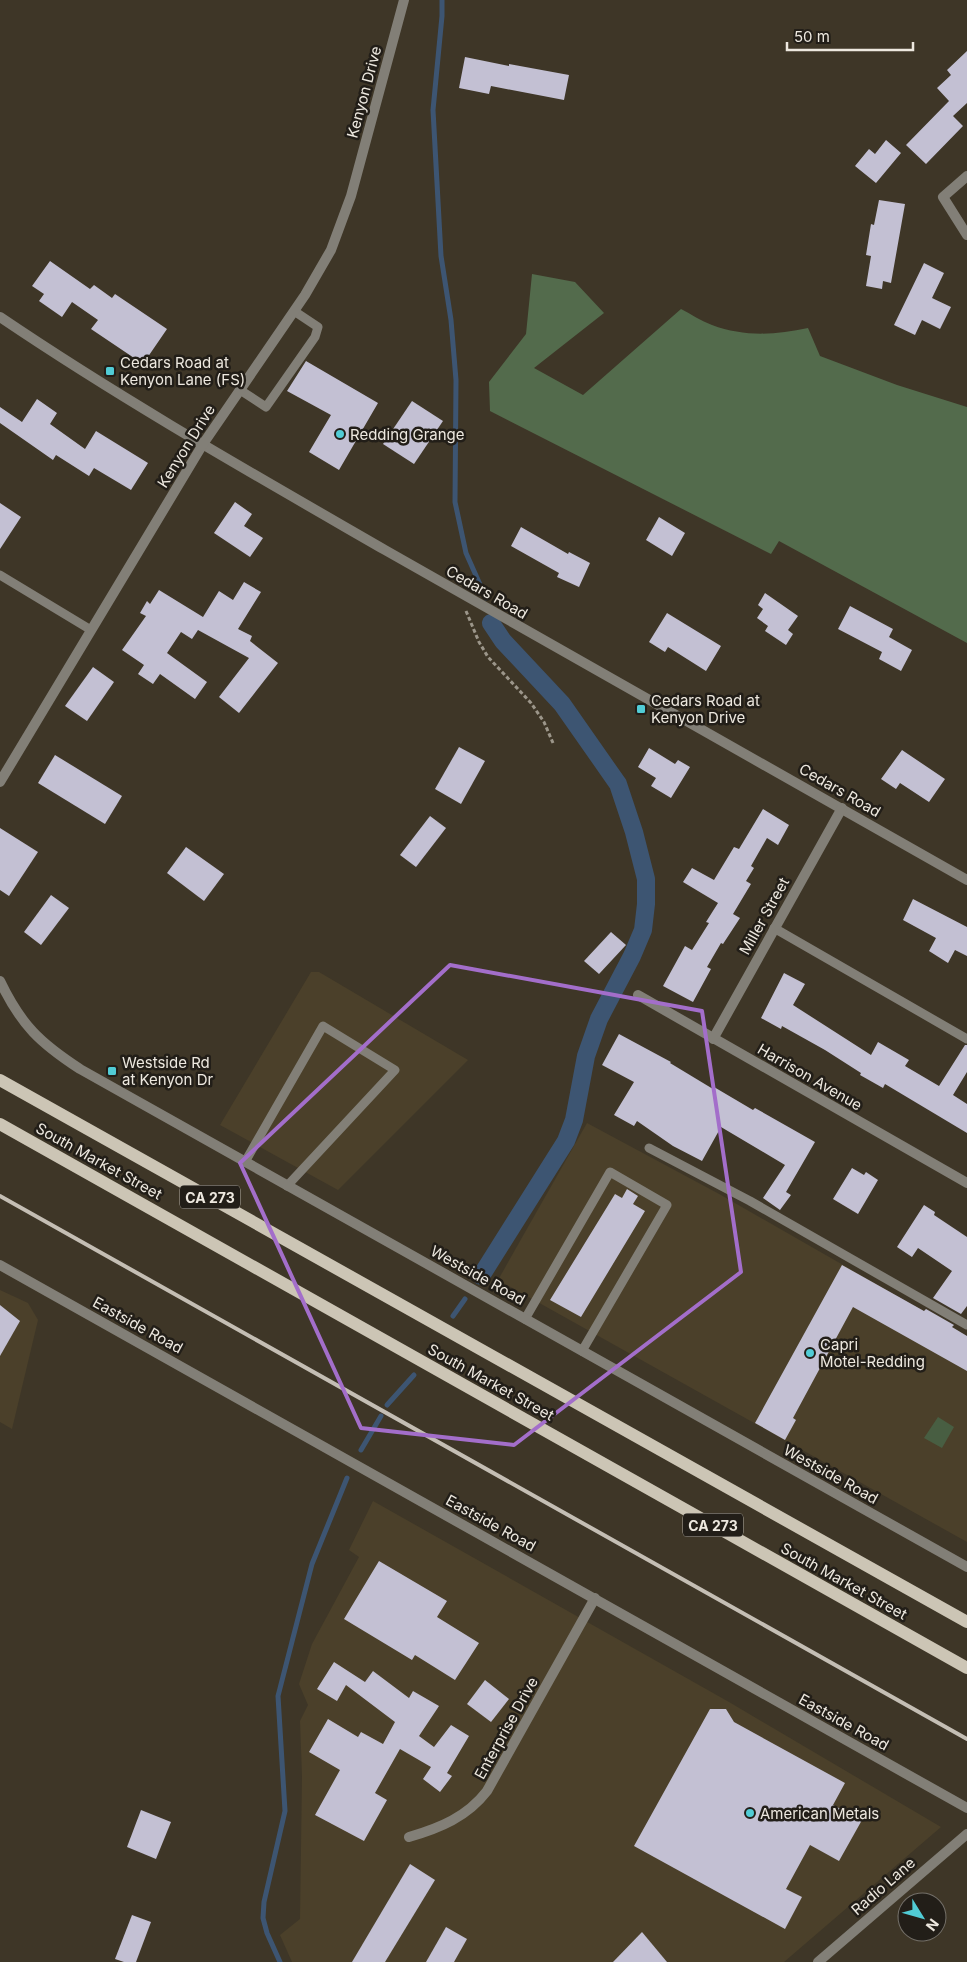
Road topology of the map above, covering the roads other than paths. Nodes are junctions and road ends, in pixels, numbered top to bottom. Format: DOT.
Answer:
graph roads {
  1 [pos="404,0"];
  2 [pos="967,176"];
  3 [pos="967,235"];
  4 [pos="294,311"];
  5 [pos="0,317"];
  6 [pos="240,390"];
  7 [pos="203,444"];
  8 [pos="0,575"];
  9 [pos="91,630"];
  10 [pos="0,782"];
  11 [pos="842,808"];
  12 [pos="967,880"];
  13 [pos="774,928"];
  14 [pos="0,981"];
  15 [pos="638,995"];
  16 [pos="713,1039"];
  17 [pos="967,1039"];
  18 [pos="0,1080"];
  19 [pos="0,1124"];
  20 [pos="650,1148"];
  21 [pos="245,1162"];
  22 [pos="967,1183"];
  23 [pos="287,1186"];
  24 [pos="0,1265"];
  25 [pos="524,1319"];
  26 [pos="967,1325"];
  27 [pos="582,1351"];
  28 [pos="967,1567"];
  29 [pos="595,1598"];
  30 [pos="967,1622"];
  31 [pos="967,1668"];
  32 [pos="967,1808"];
  33 [pos="967,1834"];
  34 [pos="409,1837"];
  35 [pos="818,1962"];
  1 -- 4 [label="street, Kenyon Drive"];
  2 -- 3 [label="street"];
  4 -- 6 [label="street, Kenyon Drive"];
  4 -- 6 [label="lane"];
  5 -- 7 [label="street, Cedars Road"];
  6 -- 7 [label="street, Kenyon Drive"];
  7 -- 9 [label="street, Kenyon Drive"];
  7 -- 11 [label="street, Cedars Road"];
  8 -- 9 [label="lane"];
  9 -- 10 [label="street, Kenyon Drive"];
  11 -- 12 [label="street, Cedars Road"];
  11 -- 13 [label="street, Miller Street"];
  13 -- 16 [label="street, Miller Street"];
  13 -- 17 [label="lane"];
  14 -- 21 [label="street, Westside Road"];
  15 -- 16 [label="street, Harrison Avenue"];
  16 -- 22 [label="street, Harrison Avenue"];
  18 -- 30 [label="main road, South Market Street / CA 273"];
  19 -- 31 [label="main road, South Market Street / CA 273"];
  20 -- 26 [label="lane"];
  21 -- 23 [label="street, Westside Road"];
  21 -- 23 [label="lane"];
  23 -- 25 [label="street, Westside Road"];
  24 -- 29 [label="street, Eastside Road"];
  25 -- 27 [label="street, Westside Road"];
  25 -- 27 [label="lane"];
  27 -- 28 [label="street, Westside Road"];
  29 -- 32 [label="street, Eastside Road"];
  29 -- 34 [label="street, Enterprise Drive"];
  33 -- 35 [label="street, Radio Lane"];
}
